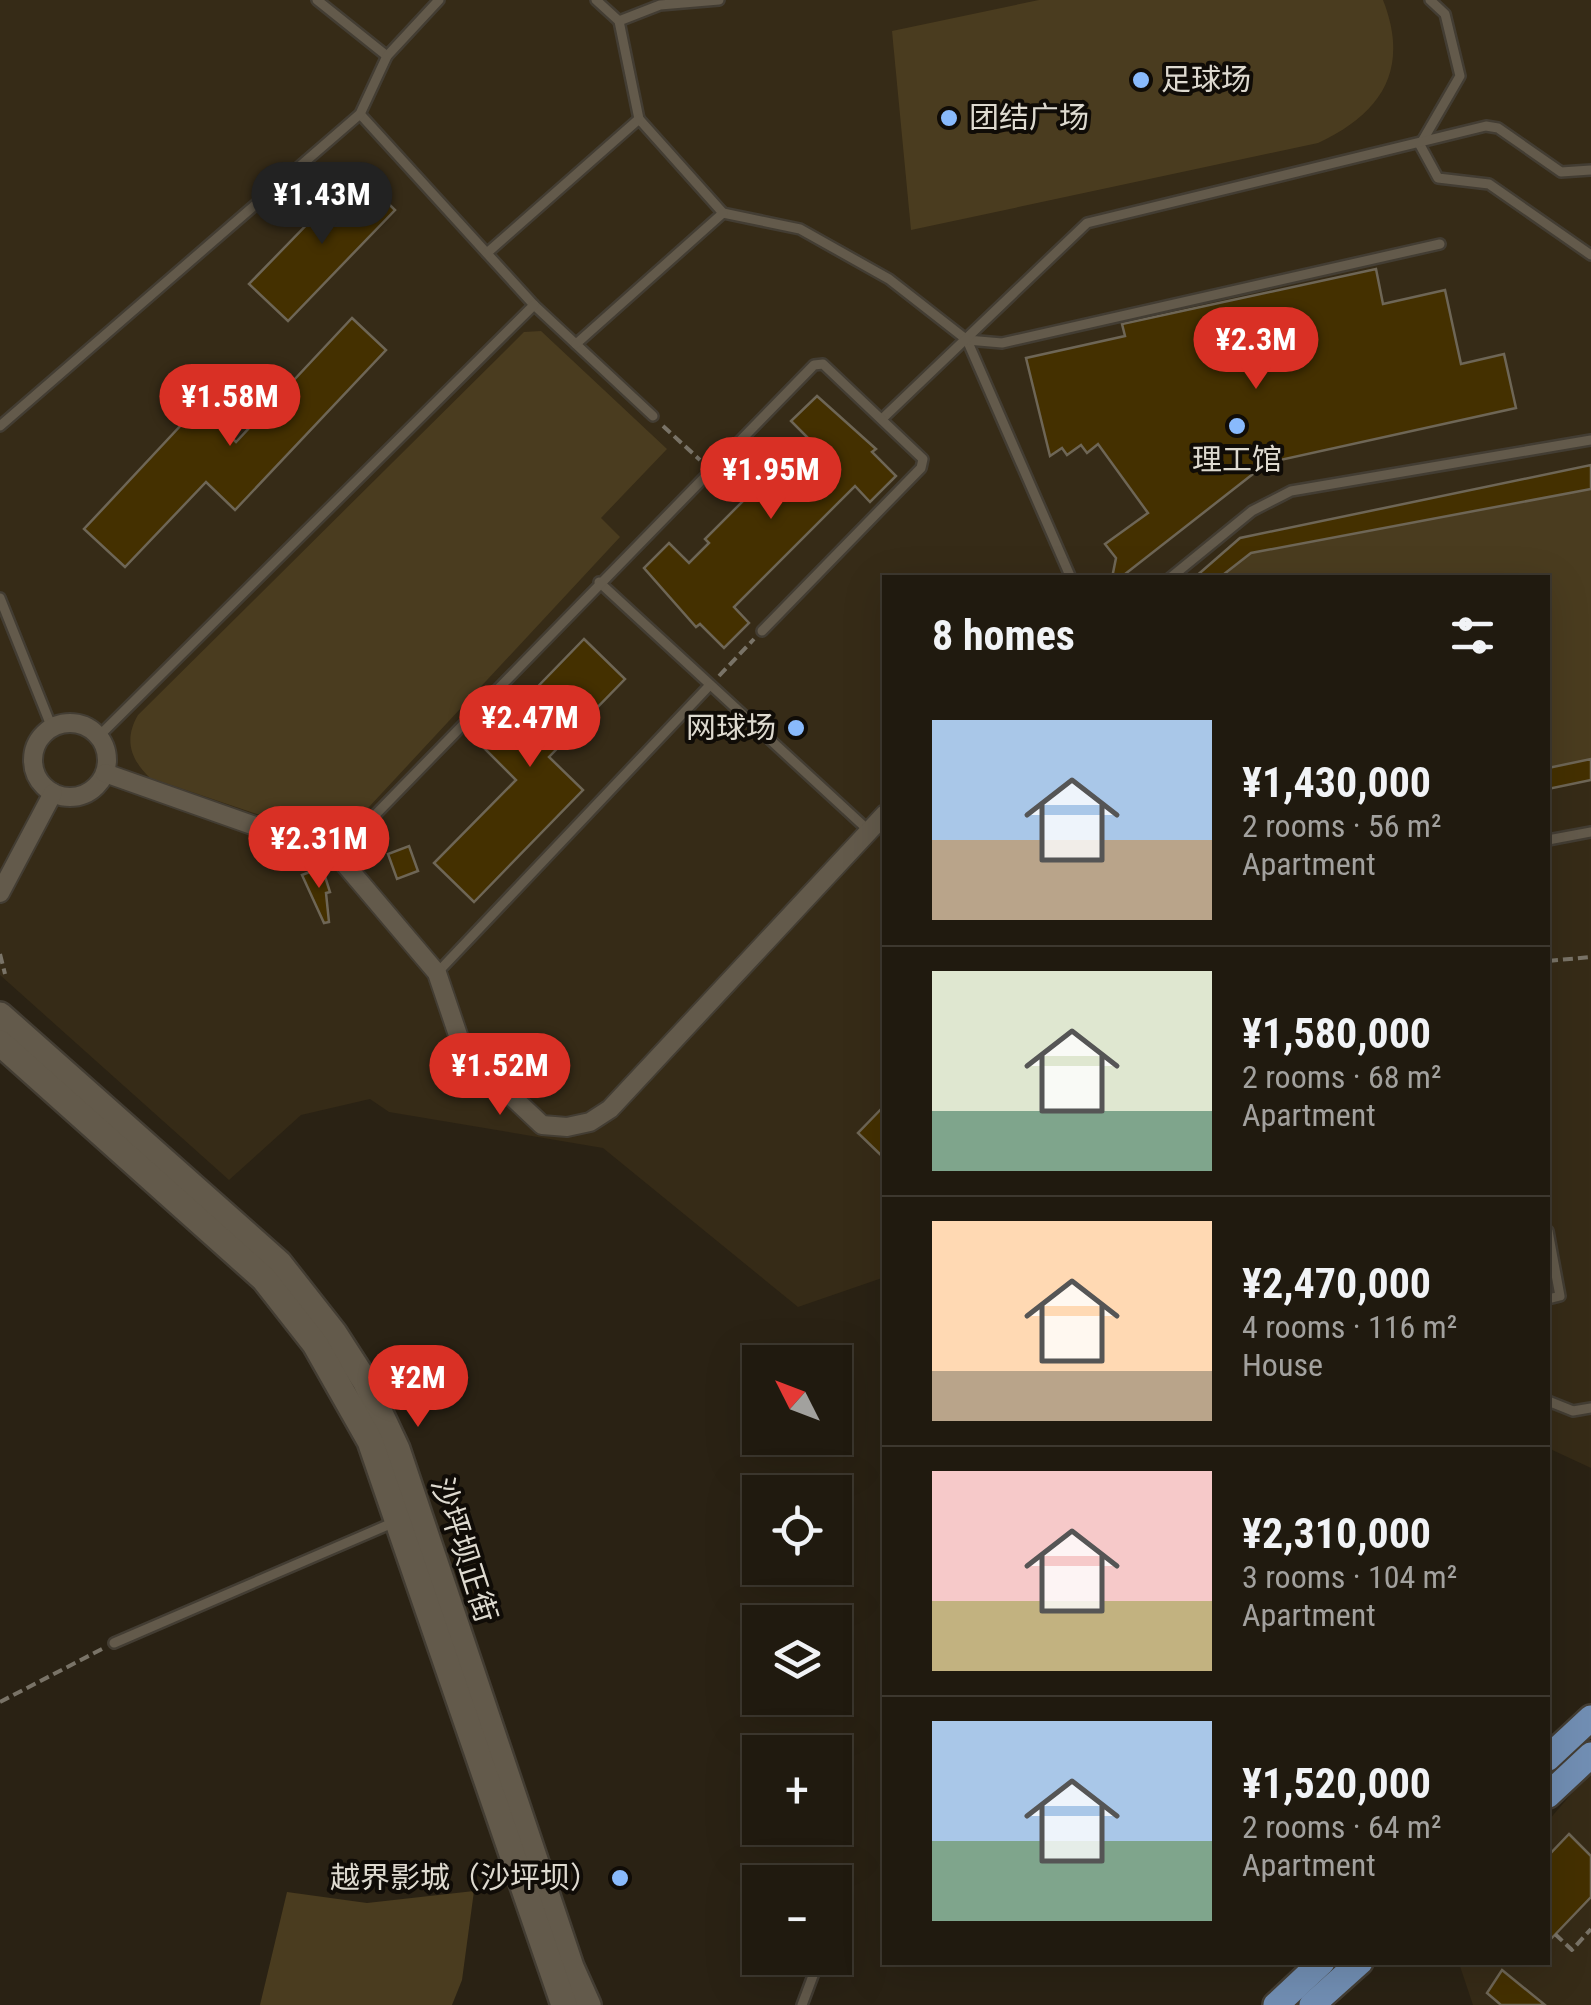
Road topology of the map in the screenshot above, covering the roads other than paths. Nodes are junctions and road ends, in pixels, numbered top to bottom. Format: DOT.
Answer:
graph roads {
  1 [pos="317,0"];
  2 [pos="439,0"];
  3 [pos="596,0"];
  4 [pos="719,0"];
  5 [pos="1430,0"];
  6 [pos="619,21"];
  7 [pos="388,56"];
  8 [pos="360,114"];
  9 [pos="639,118"];
  10 [pos="1420,145"];
  11 [pos="1591,170"];
  12 [pos="724,213"];
  13 [pos="1440,244"];
  14 [pos="487,253"];
  15 [pos="1591,256"];
  16 [pos="534,305"];
  17 [pos="967,340"];
  18 [pos="576,344"];
  19 [pos="653,416"];
  20 [pos="882,420"];
  21 [pos="0,426"];
  22 [pos="1591,440"];
  23 [pos="1070,575"];
  24 [pos="1174,575"];
  25 [pos="599,582"];
  26 [pos="0,598"];
  27 [pos="762,631"];
  28 [pos="709,686"];
  29 [pos="52,728"];
  30 [pos="99,736"];
  31 [pos="105,773"];
  32 [pos="53,793"];
  33 [pos="882,816"];
  34 [pos="867,829"];
  35 [pos="1591,832"];
  36 [pos="1550,840"];
  37 [pos="336,855"];
  38 [pos="0,893"];
  39 [pos="437,973"];
  40 [pos="0,1015"];
  41 [pos="0,1043"];
  42 [pos="1550,1242"];
  43 [pos="1550,1298"];
  44 [pos="1550,1402"];
  45 [pos="1591,1408"];
  46 [pos="398,1521"];
  47 [pos="114,1643"];
  48 [pos="1591,1718"];
  49 [pos="1591,1755"];
  50 [pos="1550,1756"];
  51 [pos="1550,1793"];
  52 [pos="1319,1965"];
  53 [pos="1357,1965"];
  54 [pos="813,1975"];
  55 [pos="564,2005"];
  56 [pos="588,2005"];
  57 [pos="802,2005"];
  58 [pos="1276,2005"];
  59 [pos="1312,2005"];
  1 -- 7 [label="lane"];
  2 -- 7 [label="lane"];
  3 -- 6 [label="lane"];
  4 -- 6 [label="lane"];
  5 -- 10 [label="lane"];
  6 -- 9 [label="lane"];
  7 -- 8 [label="lane"];
  8 -- 14 [label="lane"];
  8 -- 21 [label="lane"];
  9 -- 12 [label="lane"];
  9 -- 14 [label="lane"];
  10 -- 11 [label="lane"];
  10 -- 15 [label="lane"];
  10 -- 17 [label="lane"];
  12 -- 17 [label="lane"];
  12 -- 18 [label="lane"];
  13 -- 17 [label="lane"];
  14 -- 16 [label="lane"];
  16 -- 18 [label="lane"];
  16 -- 30 [label="lane"];
  17 -- 20 [label="lane"];
  17 -- 23 [label="lane"];
  18 -- 19 [label="lane"];
  20 -- 25 [label="lane"];
  20 -- 27 [label="lane"];
  22 -- 24 [label="lane"];
  25 -- 28 [label="lane"];
  25 -- 37 [label="lane"];
  26 -- 29 [label="lane"];
  28 -- 34 [label="lane"];
  28 -- 39 [label="lane"];
  29 -- 30 [label="street"];
  29 -- 32 [label="street"];
  30 -- 31 [label="street"];
  31 -- 32 [label="street"];
  31 -- 37 [label="street"];
  32 -- 38 [label="street"];
  33 -- 34 [label="street"];
  34 -- 39 [label="street"];
  35 -- 36 [label="lane"];
  37 -- 39 [label="street"];
  40 -- 56 [label="main road, 沙坪坝正街"];
  41 -- 46 [label="main road, 沙坪坝正街"];
  42 -- 43 [label="lane"];
  44 -- 45 [label="lane"];
  46 -- 47 [label="lane"];
  46 -- 55 [label="main road, 沙坪坝正街"];
  48 -- 50 [label="main road"];
  49 -- 51 [label="main road"];
  52 -- 58 [label="main road"];
  53 -- 59 [label="main road"];
  54 -- 57 [label="lane"];
}
